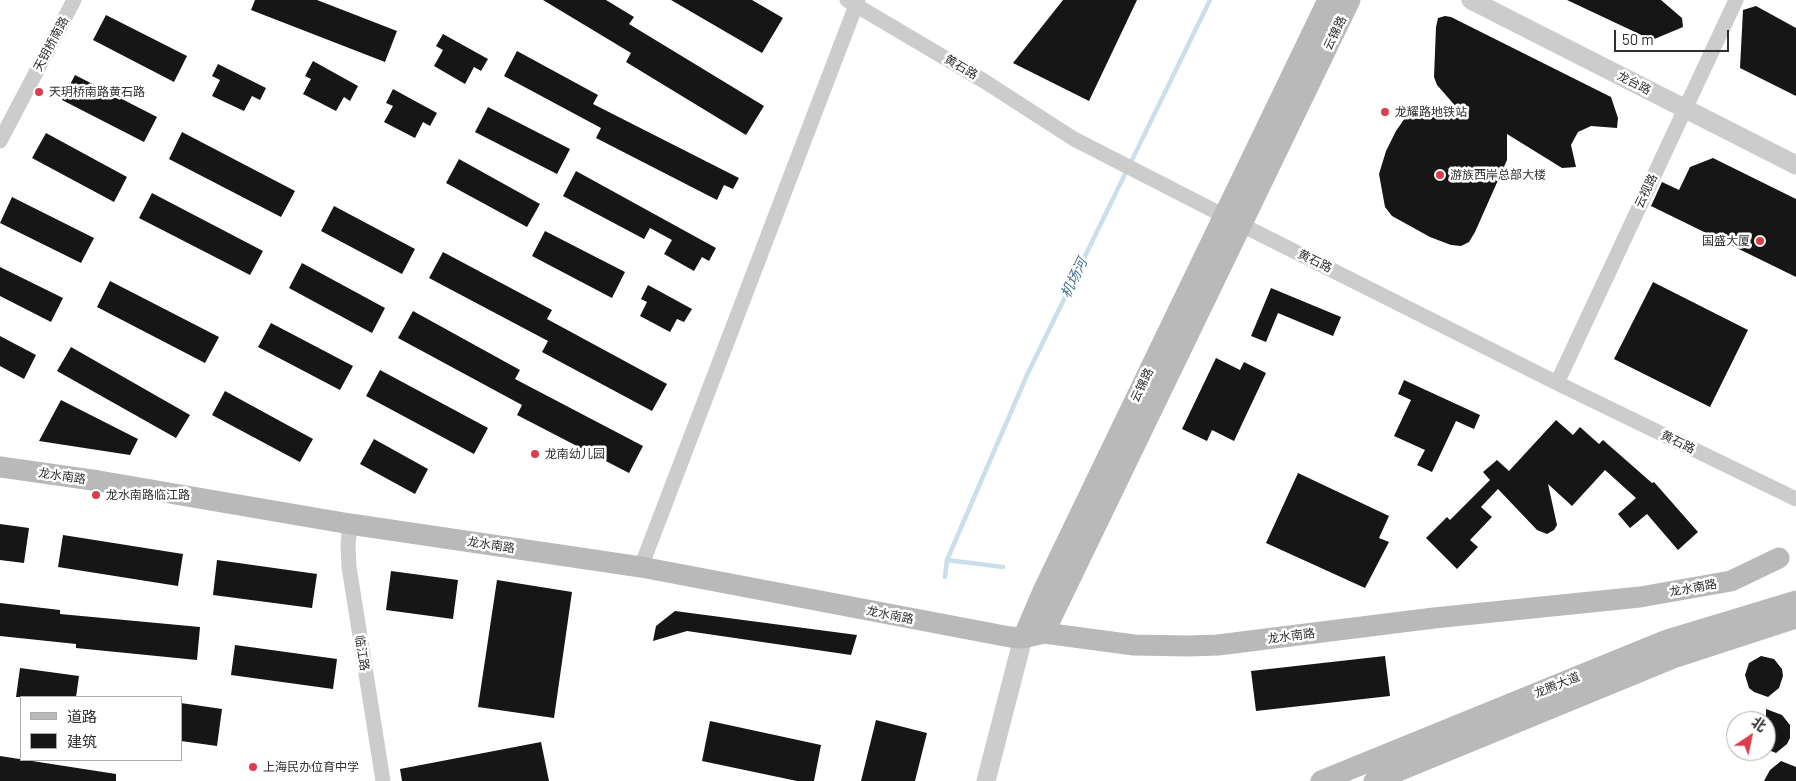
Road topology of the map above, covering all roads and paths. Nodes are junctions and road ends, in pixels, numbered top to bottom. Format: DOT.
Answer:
graph roads {
  1 [pos="74,0"];
  2 [pos="1328,0"];
  3 [pos="1350,0"];
  4 [pos="1472,0"];
  5 [pos="1736,0"];
  6 [pos="854,2"];
  7 [pos="1685,109"];
  8 [pos="0,141"];
  9 [pos="1796,165"];
  10 [pos="1233,220"];
  11 [pos="1557,383"];
  12 [pos="0,467"];
  13 [pos="1796,499"];
  14 [pos="350,524"];
  15 [pos="1779,558"];
  16 [pos="641,567"];
  17 [pos="1796,600"];
  18 [pos="1796,618"];
  19 [pos="1044,633"];
  20 [pos="1023,638"];
  21 [pos="382,781"];
  22 [pos="986,781"];
  23 [pos="1321,781"];
  24 [pos="1374,781"];
  1 -- 8 [label="street, 天钥桥南路"];
  2 -- 10 [label="main road, 云锦路"];
  3 -- 10 [label="main road, 云锦路"];
  4 -- 7 [label="street, 龙台路"];
  5 -- 7 [label="street, 云视路"];
  6 -- 10 [label="street, 黄石路"];
  6 -- 16 [label="street"];
  7 -- 9 [label="street, 龙台路"];
  7 -- 11 [label="street, 云视路"];
  10 -- 11 [label="street, 黄石路"];
  10 -- 19 [label="main road, 云锦路"];
  10 -- 20 [label="main road, 云锦路"];
  11 -- 13 [label="street, 黄石路"];
  12 -- 14 [label="main road, 龙水南路"];
  14 -- 16 [label="main road, 龙水南路"];
  14 -- 21 [label="street, 临江路"];
  15 -- 19 [label="main road, 龙水南路"];
  16 -- 20 [label="main road, 龙水南路"];
  17 -- 23 [label="main road, 龙腾大道"];
  18 -- 24 [label="main road, 龙腾大道"];
  19 -- 20 [label="main road, 龙水南路"];
  20 -- 22 [label="street, 云锦路"];
}
